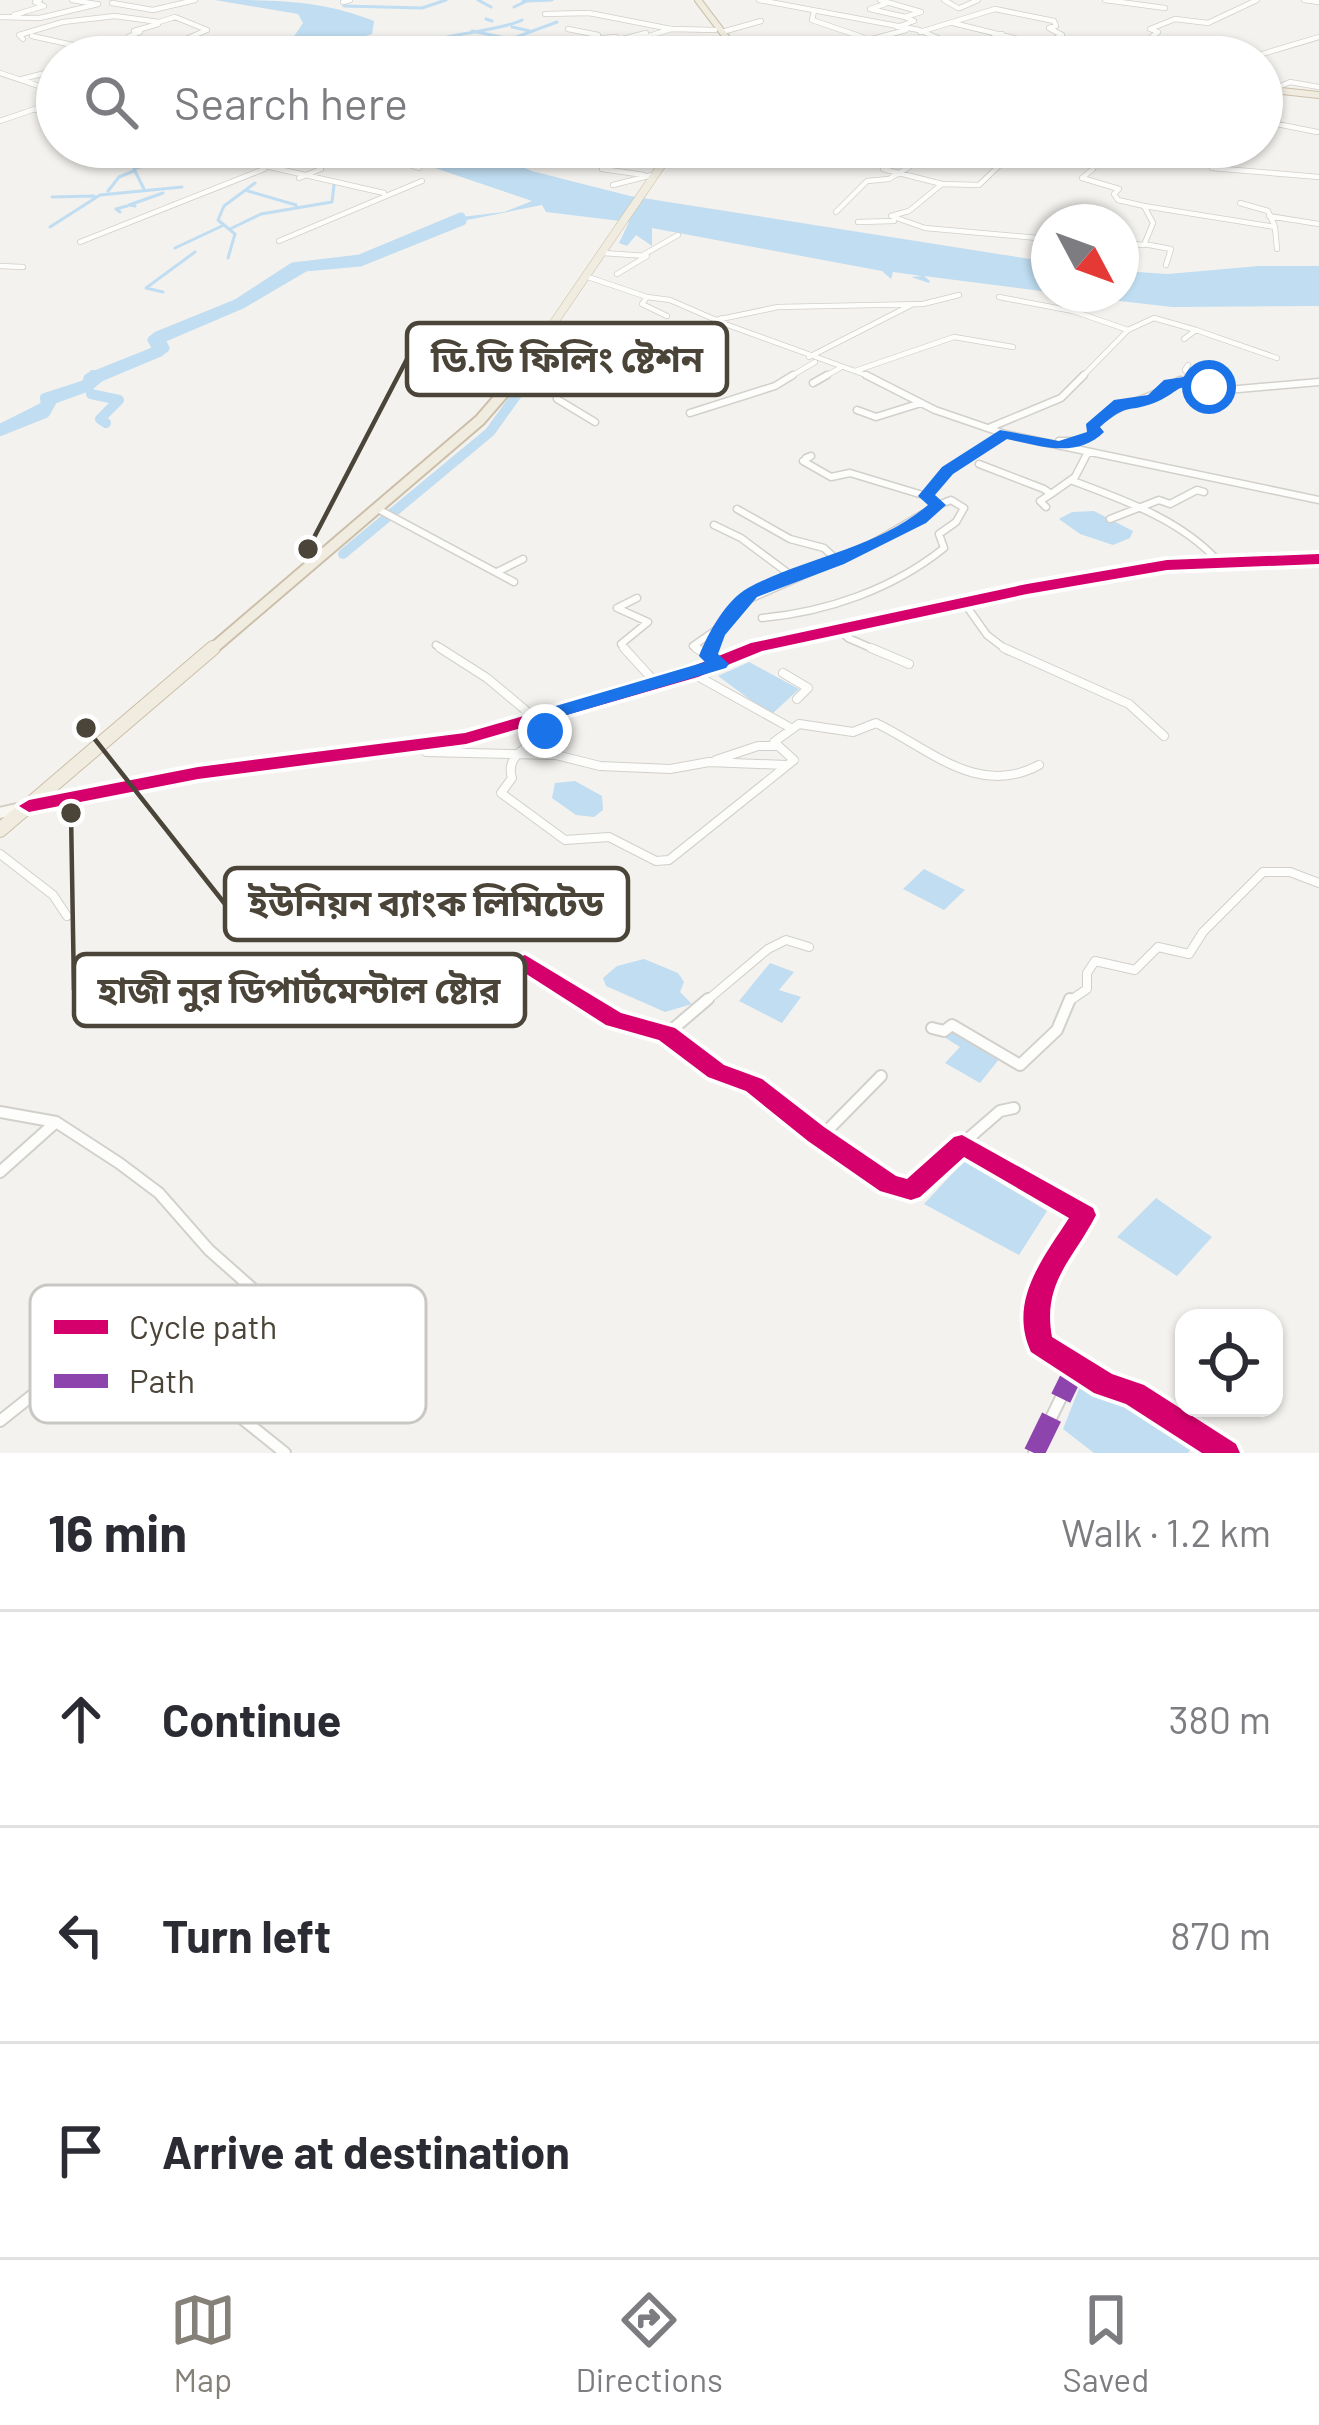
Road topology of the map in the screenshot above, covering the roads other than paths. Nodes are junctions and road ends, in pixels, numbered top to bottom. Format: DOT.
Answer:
graph roads {
  1 [pos="40,0"];
  2 [pos="72,0"];
  3 [pos="121,0"];
  4 [pos="151,0"];
  5 [pos="195,0"];
  6 [pos="694,0"];
  7 [pos="759,0"];
  8 [pos="944,0"];
  9 [pos="978,0"];
  10 [pos="1105,0"];
  11 [pos="1257,0"];
  12 [pos="1304,0"];
  13 [pos="882,2"];
  14 [pos="1319,2"];
  15 [pos="112,3"];
  16 [pos="98,4"];
  17 [pos="135,7"];
  18 [pos="1165,8"];
  19 [pos="815,10"];
  20 [pos="545,14"];
  21 [pos="55,15"];
  22 [pos="9,16"];
  23 [pos="905,16"];
  24 [pos="0,17"];
  25 [pos="184,18"];
  26 [pos="761,21"];
  27 [pos="63,22"];
  28 [pos="948,23"];
  29 [pos="897,28"];
  30 [pos="568,29"];
  31 [pos="671,29"];
  32 [pos="906,30"];
  33 [pos="700,32"];
  34 [pos="718,32"];
  35 [pos="919,33"];
  36 [pos="1006,33"];
  37 [pos="633,35"];
  38 [pos="132,36"];
  39 [pos="189,36"];
  40 [pos="587,36"];
  41 [pos="626,36"];
  42 [pos="645,36"];
  43 [pos="719,36"];
  44 [pos="723,36"];
  45 [pos="859,36"];
  46 [pos="884,36"];
  47 [pos="927,36"];
  48 [pos="998,36"];
  49 [pos="1014,36"];
  50 [pos="1060,36"];
  51 [pos="1153,36"];
  52 [pos="36,37"];
  53 [pos="1319,37"];
  54 [pos="1283,48"];
  55 [pos="0,73"];
  56 [pos="36,76"];
  57 [pos="21,80"];
  58 [pos="36,88"];
  59 [pos="1283,91"];
  60 [pos="1283,92"];
  61 [pos="1319,93"];
  62 [pos="36,108"];
  63 [pos="0,121"];
  64 [pos="1283,125"];
  65 [pos="1318,131"];
  66 [pos="610,168"];
  67 [pos="658,168"];
  68 [pos="883,168"];
  69 [pos="996,168"];
  70 [pos="1093,168"];
  71 [pos="1215,168"];
  72 [pos="264,169"];
  73 [pos="322,170"];
  74 [pos="902,174"];
  75 [pos="651,177"];
  76 [pos="1319,177"];
  77 [pos="297,178"];
  78 [pos="422,181"];
  79 [pos="942,184"];
  80 [pos="614,185"];
  81 [pos="384,193"];
  82 [pos="1240,203"];
  83 [pos="1144,206"];
  84 [pos="836,212"];
  85 [pos="1269,216"];
  86 [pos="896,221"];
  87 [pos="858,222"];
  88 [pos="1319,224"];
  89 [pos="1275,227"];
  90 [pos="678,236"];
  91 [pos="1031,237"];
  92 [pos="80,242"];
  93 [pos="279,242"];
  94 [pos="1139,244"];
  95 [pos="1144,244"];
  96 [pos="1277,249"];
  97 [pos="605,250"];
  98 [pos="643,255"];
  99 [pos="1166,265"];
  100 [pos="0,266"];
  101 [pos="23,267"];
  102 [pos="617,274"];
  103 [pos="588,278"];
  104 [pos="959,295"];
  105 [pos="647,297"];
  106 [pos="999,298"];
  107 [pos="1011,302"];
  108 [pos="914,304"];
  109 [pos="1012,313"];
  110 [pos="667,316"];
  111 [pos="722,318"];
  112 [pos="1128,330"];
  113 [pos="1196,330"];
  114 [pos="1184,339"];
  115 [pos="1013,347"];
  116 [pos="807,358"];
  117 [pos="1277,358"];
  118 [pos="817,361"];
  119 [pos="1188,365"];
  120 [pos="842,368"];
  121 [pos="854,371"];
  122 [pos="523,381"];
  123 [pos="813,382"];
  124 [pos="1319,382"];
  125 [pos="1195,383"];
  126 [pos="922,402"];
  127 [pos="857,410"];
  128 [pos="690,413"];
  129 [pos="595,422"];
  130 [pos="989,428"];
  131 [pos="1005,434"];
  132 [pos="1060,446"];
  133 [pos="1088,452"];
  134 [pos="806,458"];
  135 [pos="980,464"];
  136 [pos="1073,481"];
  137 [pos="1204,492"];
  138 [pos="1052,494"];
  139 [pos="926,496"];
  140 [pos="1319,500"];
  141 [pos="938,505"];
  142 [pos="1046,507"];
  143 [pos="379,509"];
  144 [pos="737,509"];
  145 [pos="1135,509"];
  146 [pos="1108,518"];
  147 [pos="713,525"];
  148 [pos="1319,559"];
  149 [pos="523,560"];
  150 [pos="838,561"];
  151 [pos="1219,562"];
  152 [pos="496,572"];
  153 [pos="792,575"];
  154 [pos="514,582"];
  155 [pos="637,598"];
  156 [pos="965,604"];
  157 [pos="762,618"];
  158 [pos="722,627"];
  159 [pos="838,628"];
  160 [pos="436,645"];
  161 [pos="708,656"];
  162 [pos="719,664"];
  163 [pos="909,664"];
  164 [pos="692,673"];
  165 [pos="783,673"];
  166 [pos="655,682"];
  167 [pos="797,699"];
  168 [pos="539,718"];
  169 [pos="789,727"];
  170 [pos="1163,736"];
  171 [pos="427,743"];
  172 [pos="775,746"];
  173 [pos="514,756"];
  174 [pos="709,762"];
  175 [pos="788,765"];
  176 [pos="1039,765"];
  177 [pos="29,806"];
  178 [pos="0,813"];
  179 [pos="0,830"];
  180 [pos="0,854"];
  181 [pos="1319,883"];
  182 [pos="67,916"];
  183 [pos="809,947"];
  184 [pos="525,963"];
  185 [pos="932,1028"];
  186 [pos="667,1034"];
  187 [pos="881,1076"];
  188 [pos="1014,1108"];
  189 [pos="0,1112"];
  190 [pos="56,1122"];
  191 [pos="820,1138"];
  192 [pos="962,1144"];
  193 [pos="0,1172"];
  194 [pos="249,1285"];
  195 [pos="1076,1367"];
  196 [pos="30,1397"];
  197 [pos="0,1421"];
  198 [pos="248,1423"];
  199 [pos="285,1453"];
  200 [pos="1034,1453"];
  201 [pos="1226,1453"];
  1 -- 22 [label="street"];
  2 -- 16 [label="street"];
  3 -- 15 [label="street"];
  4 -- 17 [label="street"];
  5 -- 17 [label="street"];
  6 -- 34 [label="highway"];
  7 -- 19 [label="street"];
  8 -- 9 [label="street"];
  10 -- 18 [label="street"];
  11 -- 51 [label="street"];
  12 -- 14 [label="street"];
  13 -- 23 [label="street"];
  13 -- 23 [label="street"];
  15 -- 16 [label="street"];
  15 -- 17 [label="street"];
  16 -- 21 [label="street"];
  19 -- 29 [label="street"];
  19 -- 45 [label="street"];
  20 -- 31 [label="street"];
  21 -- 22 [label="street"];
  21 -- 27 [label="street"];
  22 -- 24 [label="street"];
  23 -- 29 [label="street"];
  25 -- 27 [label="street"];
  25 -- 38 [label="street"];
  25 -- 39 [label="street"];
  26 -- 34 [label="street"];
  27 -- 52 [label="street"];
  28 -- 35 [label="street"];
  28 -- 36 [label="street"];
  28 -- 50 [label="street"];
  29 -- 32 [label="street"];
  30 -- 40 [label="street"];
  31 -- 34 [label="street"];
  31 -- 37 [label="street"];
  31 -- 42 [label="street"];
  32 -- 35 [label="street"];
  32 -- 46 [label="street"];
  33 -- 34 [label="street"];
  34 -- 43 [label="highway"];
  34 -- 44 [label="highway"];
  35 -- 47 [label="street"];
  36 -- 48 [label="street"];
  36 -- 49 [label="street"];
  37 -- 41 [label="street"];
  53 -- 54 [label="street"];
  55 -- 57 [label="street"];
  56 -- 57 [label="street"];
  57 -- 58 [label="street"];
  59 -- 61 [label="highway"];
  60 -- 61 [label="highway"];
  62 -- 63 [label="street"];
  64 -- 65 [label="street"];
  66 -- 75 [label="street"];
  67 -- 75 [label="highway"];
  68 -- 74 [label="street"];
  69 -- 79 [label="street"];
  70 -- 83 [label="street"];
  71 -- 76 [label="street"];
  72 -- 77 [label="street"];
  72 -- 92 [label="street"];
  73 -- 77 [label="street"];
  74 -- 79 [label="street"];
  74 -- 84 [label="street"];
  75 -- 80 [label="street"];
  75 -- 97 [label="highway"];
  77 -- 81 [label="street"];
  78 -- 81 [label="street"];
  79 -- 86 [label="street"];
  81 -- 93 [label="street"];
  82 -- 85 [label="street"];
  83 -- 89 [label="street"];
  83 -- 95 [label="street"];
  85 -- 88 [label="street"];
  85 -- 89 [label="street"];
  86 -- 87 [label="street"];
  86 -- 91 [label="street"];
  89 -- 96 [label="street"];
  90 -- 98 [label="street"];
  94 -- 95 [label="street"];
  95 -- 99 [label="street"];
  97 -- 98 [label="street"];
  97 -- 103 [label="highway"];
  98 -- 102 [label="street"];
  100 -- 101 [label="street"];
  103 -- 105 [label="street"];
  103 -- 122 [label="highway"];
  104 -- 108 [label="street"];
  105 -- 110 [label="street"];
  105 -- 111 [label="street"];
  106 -- 107 [label="street"];
  107 -- 109 [label="street"];
  107 -- 112 [label="street"];
  108 -- 111 [label="street"];
  108 -- 116 [label="street"];
  111 -- 116 [label="street"];
  112 -- 113 [label="street"];
  112 -- 130 [label="street"];
  113 -- 114 [label="street"];
  113 -- 117 [label="street"];
  115 -- 121 [label="street"];
  116 -- 118 [label="street"];
  118 -- 120 [label="street"];
  118 -- 128 [label="street"];
  119 -- 125 [label="street"];
  120 -- 121 [label="street"];
  120 -- 123 [label="street"];
  121 -- 126 [label="street"];
  122 -- 129 [label="street"];
  122 -- 143 [label="highway"];
  124 -- 125 [label="street"];
  125 -- 132 [label="street"];
  126 -- 127 [label="street"];
  126 -- 130 [label="street"];
  130 -- 131 [label="street"];
  131 -- 132 [label="street"];
  131 -- 139 [label="street"];
  132 -- 133 [label="street"];
  133 -- 136 [label="street"];
  133 -- 140 [label="street"];
  134 -- 139 [label="street"];
  135 -- 138 [label="street"];
  136 -- 138 [label="street"];
  136 -- 145 [label="street"];
  137 -- 145 [label="street"];
  138 -- 142 [label="street"];
  139 -- 141 [label="street"];
  141 -- 150 [label="street"];
  141 -- 157 [label="street"];
  143 -- 152 [label="street"];
  143 -- 177 [label="highway"];
  144 -- 150 [label="street"];
  145 -- 146 [label="street"];
  145 -- 151 [label="street"];
  147 -- 153 [label="street"];
  148 -- 151 [label="street"];
  149 -- 152 [label="street"];
  150 -- 153 [label="street"];
  151 -- 156 [label="street"];
  152 -- 154 [label="street"];
  153 -- 158 [label="street"];
  155 -- 166 [label="street"];
  156 -- 159 [label="street"];
  156 -- 170 [label="street"];
  158 -- 161 [label="street"];
  158 -- 161 [label="street"];
  159 -- 162 [label="street"];
  159 -- 163 [label="street"];
  160 -- 168 [label="street"];
  161 -- 162 [label="street"];
  162 -- 164 [label="street"];
  164 -- 166 [label="street"];
  164 -- 169 [label="street"];
  165 -- 167 [label="street"];
  166 -- 168 [label="street"];
  168 -- 171 [label="street"];
  168 -- 173 [label="street"];
  169 -- 172 [label="street"];
  169 -- 176 [label="street"];
  171 -- 173 [label="street"];
  171 -- 177 [label="street"];
  172 -- 174 [label="street"];
  172 -- 175 [label="street"];
  173 -- 174 [label="street"];
  173 -- 175 [label="street"];
  174 -- 175 [label="street"];
  177 -- 178 [label="main road"];
  177 -- 179 [label="highway"];
  180 -- 182 [label="street"];
  181 -- 185 [label="street"];
  183 -- 186 [label="street"];
  184 -- 186 [label="street"];
  186 -- 191 [label="street"];
  187 -- 191 [label="street"];
  188 -- 192 [label="street"];
  189 -- 190 [label="street"];
  190 -- 193 [label="street"];
  190 -- 194 [label="street"];
  191 -- 192 [label="street"];
  192 -- 195 [label="street"];
  195 -- 200 [label="street"];
  195 -- 201 [label="street"];
  196 -- 197 [label="street"];
  198 -- 199 [label="street"];
}
